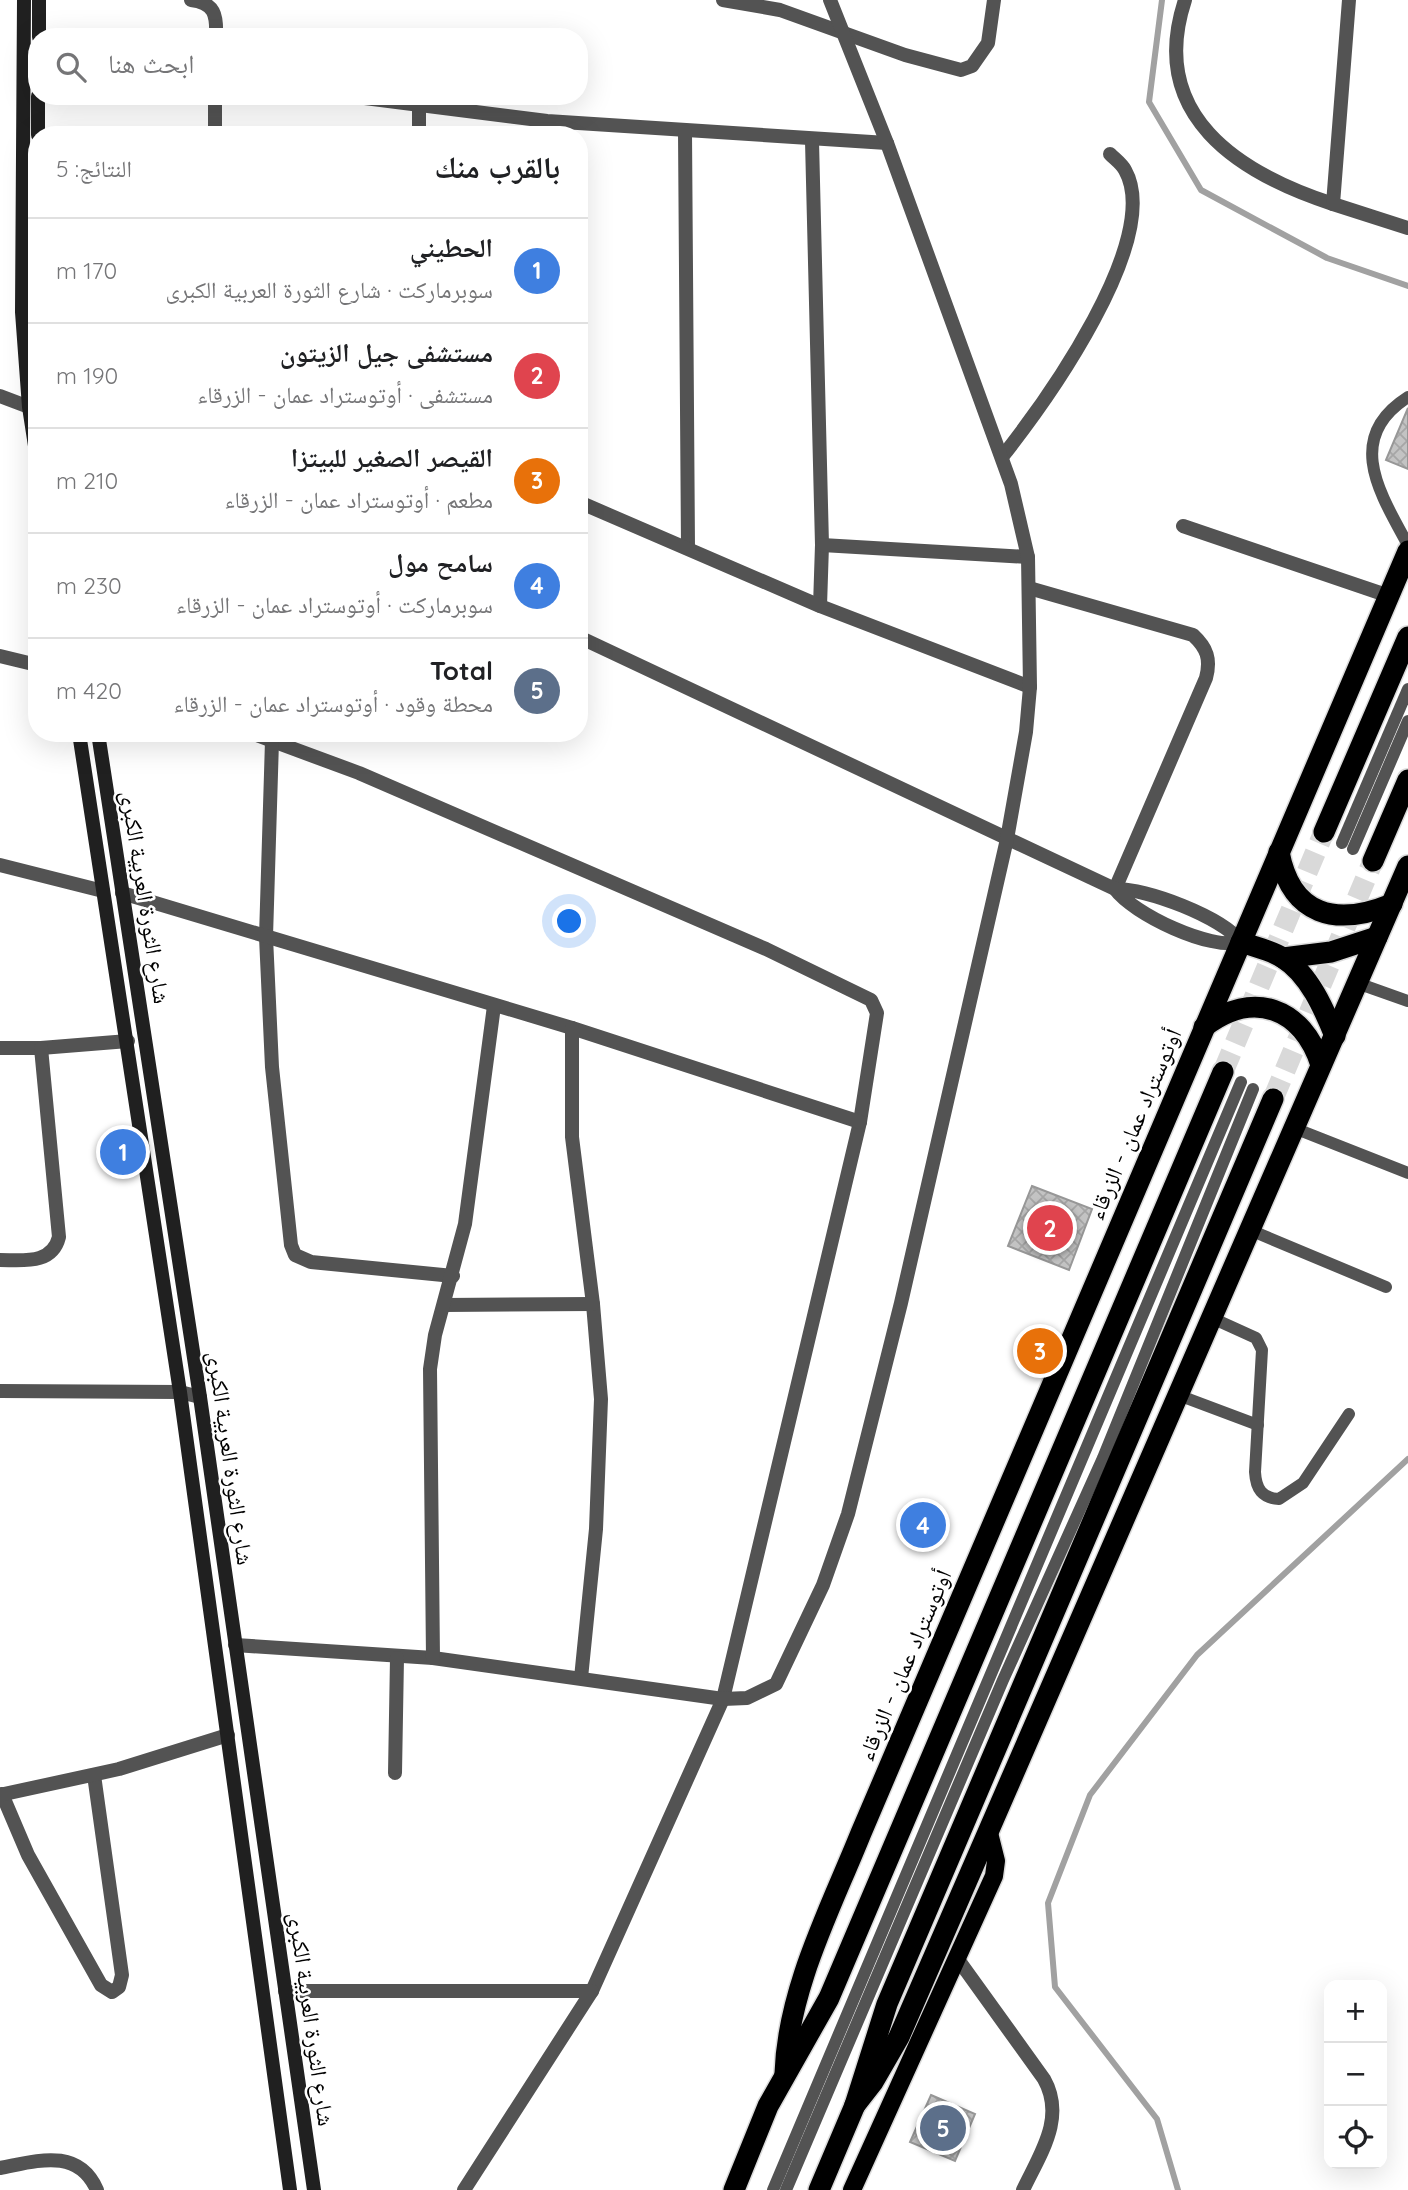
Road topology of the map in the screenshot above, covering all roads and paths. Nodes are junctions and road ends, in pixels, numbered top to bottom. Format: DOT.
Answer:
graph roads {
  1 [pos="24,0"];
  2 [pos="40,0"];
  3 [pos="191,0"];
  4 [pos="723,0"];
  5 [pos="830,0"];
  6 [pos="994,0"];
  7 [pos="1185,0"];
  8 [pos="1349,0"];
  9 [pos="39,28"];
  10 [pos="215,28"];
  11 [pos="841,30"];
  12 [pos="38,105"];
  13 [pos="215,105"];
  14 [pos="419,105"];
  15 [pos="424,105"];
  16 [pos="38,126"];
  17 [pos="215,126"];
  18 [pos="419,126"];
  19 [pos="536,126"];
  20 [pos="588,129"];
  21 [pos="685,132"];
  22 [pos="812,141"];
  23 [pos="887,143"];
  24 [pos="1110,154"];
  25 [pos="1333,204"];
  26 [pos="1408,228"];
  27 [pos="28,389"];
  28 [pos="0,396"];
  29 [pos="1408,397"];
  30 [pos="28,407"];
  31 [pos="1002,457"];
  32 [pos="588,506"];
  33 [pos="1183,526"];
  34 [pos="822,545"];
  35 [pos="1408,545"];
  36 [pos="688,548"];
  37 [pos="1408,551"];
  38 [pos="1028,557"];
  39 [pos="1029,588"];
  40 [pos="1389,596"];
  41 [pos="820,606"];
  42 [pos="1408,637"];
  43 [pos="588,641"];
  44 [pos="0,656"];
  45 [pos="28,663"];
  46 [pos="1030,687"];
  47 [pos="1408,689"];
  48 [pos="1408,721"];
  49 [pos="80,742"];
  50 [pos="99,742"];
  51 [pos="272,742"];
  52 [pos="275,742"];
  53 [pos="1408,780"];
  54 [pos="1324,832"];
  55 [pos="1007,839"];
  56 [pos="1279,852"];
  57 [pos="1373,861"];
  58 [pos="0,865"];
  59 [pos="1408,866"];
  60 [pos="1115,889"];
  61 [pos="103,891"];
  62 [pos="122,893"];
  63 [pos="1392,904"];
  64 [pos="266,937"];
  65 [pos="1377,937"];
  66 [pos="1241,942"];
  67 [pos="1283,958"];
  68 [pos="1357,983"];
  69 [pos="1408,1001"];
  70 [pos="495,1006"];
  71 [pos="572,1028"];
  72 [pos="1203,1028"];
  73 [pos="1335,1036"];
  74 [pos="128,1041"];
  75 [pos="0,1048"];
  76 [pos="41,1048"];
  77 [pos="1321,1065"];
  78 [pos="1232,1077"];
  79 [pos="1253,1088"];
  80 [pos="1273,1099"];
  81 [pos="860,1122"];
  82 [pos="1294,1128"];
  83 [pos="1408,1173"];
  84 [pos="1250,1230"];
  85 [pos="0,1260"];
  86 [pos="453,1276"];
  87 [pos="1386,1287"];
  88 [pos="444,1304"];
  89 [pos="593,1304"];
  90 [pos="1212,1318"];
  91 [pos="0,1391"];
  92 [pos="180,1392"];
  93 [pos="1178,1395"];
  94 [pos="200,1397"];
  95 [pos="1349,1413"];
  96 [pos="1258,1425"];
  97 [pos="235,1645"];
  98 [pos="397,1658"];
  99 [pos="433,1658"];
  100 [pos="581,1678"];
  101 [pos="723,1699"];
  102 [pos="228,1735"];
  103 [pos="396,1773"];
  104 [pos="94,1775"];
  105 [pos="1,1795"];
  106 [pos="989,1833"];
  107 [pos="957,1958"];
  108 [pos="285,1991"];
  109 [pos="592,1991"];
  110 [pos="785,2073"];
  111 [pos="855,2105"];
  112 [pos="0,2168"];
  113 [pos="97,2190"];
  114 [pos="290,2190"];
  115 [pos="314,2190"];
  116 [pos="464,2190"];
  117 [pos="734,2190"];
  118 [pos="773,2190"];
  119 [pos="786,2190"];
  120 [pos="819,2190"];
  121 [pos="852,2190"];
  122 [pos="1023,2190"];
  1 -- 27 [label="main road"];
  2 -- 9 [label="main road"];
  3 -- 10 [label="street"];
  4 -- 11 [label="street"];
  5 -- 11 [label="street"];
  6 -- 11 [label="street"];
  7 -- 25 [label="street"];
  8 -- 25 [label="street"];
  11 -- 23 [label="street"];
  12 -- 16 [label="main road"];
  13 -- 17 [label="street"];
  14 -- 18 [label="street"];
  15 -- 19 [label="street"];
  20 -- 21 [label="street"];
  21 -- 22 [label="street"];
  21 -- 36 [label="street"];
  22 -- 23 [label="street"];
  22 -- 34 [label="street"];
  23 -- 31 [label="street"];
  24 -- 31 [label="street"];
  25 -- 26 [label="street"];
  28 -- 30 [label="street"];
  29 -- 35 [label="lane"];
  31 -- 38 [label="street"];
  32 -- 36 [label="street"];
  33 -- 40 [label="street"];
  34 -- 38 [label="street"];
  34 -- 41 [label="street"];
  36 -- 41 [label="street"];
  37 -- 40 [label="highway, أوتوستراد عمان - الزرقاء"];
  38 -- 39 [label="street"];
  39 -- 46 [label="street"];
  39 -- 60 [label="street"];
  40 -- 56 [label="highway, أوتوستراد عمان - الزرقاء"];
  41 -- 46 [label="street"];
  42 -- 54 [label="highway"];
  43 -- 55 [label="street"];
  44 -- 45 [label="street"];
  46 -- 55 [label="street"];
  47 -- 48 [label="lane"];
  49 -- 61 [label="main road, شارع الثورة العربية الكبرى"];
  50 -- 62 [label="main road, شارع الثورة العربية الكبرى"];
  51 -- 64 [label="street"];
  52 -- 81 [label="street"];
  53 -- 57 [label="highway"];
  55 -- 60 [label="street"];
  55 -- 101 [label="street"];
  56 -- 63 [label="highway"];
  56 -- 66 [label="highway, أوتوستراد عمان - الزرقاء"];
  58 -- 61 [label="street"];
  59 -- 63 [label="highway"];
  60 -- 66 [label="street"];
  60 -- 66 [label="street"];
  61 -- 74 [label="main road, شارع الثورة العربية الكبرى"];
  62 -- 64 [label="street"];
  62 -- 94 [label="main road, شارع الثورة العربية الكبرى"];
  63 -- 65 [label="highway"];
  64 -- 70 [label="street"];
  64 -- 86 [label="street"];
  65 -- 67 [label="highway"];
  65 -- 68 [label="highway"];
  66 -- 67 [label="highway"];
  66 -- 72 [label="highway, أوتوستراد عمان - الزرقاء"];
  67 -- 73 [label="highway"];
  68 -- 69 [label="lane"];
  68 -- 73 [label="highway"];
  70 -- 71 [label="street"];
  70 -- 86 [label="street"];
  71 -- 81 [label="street"];
  71 -- 89 [label="street"];
  72 -- 77 [label="highway"];
  72 -- 110 [label="highway, أوتوستراد عمان - الزرقاء"];
  73 -- 77 [label="highway"];
  74 -- 76 [label="street"];
  74 -- 92 [label="main road, شارع الثورة العربية الكبرى"];
  75 -- 76 [label="street"];
  76 -- 85 [label="street"];
  77 -- 82 [label="highway"];
  78 -- 110 [label="highway, أوتوستراد عمان - الزرقاء"];
  78 -- 118 [label="lane"];
  79 -- 119 [label="lane"];
  80 -- 111 [label="highway"];
  81 -- 101 [label="street"];
  82 -- 83 [label="lane"];
  82 -- 84 [label="highway"];
  84 -- 87 [label="lane"];
  84 -- 90 [label="highway"];
  86 -- 88 [label="street"];
  88 -- 89 [label="street"];
  88 -- 99 [label="street"];
  89 -- 100 [label="street"];
  90 -- 93 [label="highway"];
  90 -- 96 [label="lane"];
  91 -- 92 [label="street"];
  92 -- 94 [label="street"];
  92 -- 102 [label="main road, شارع الثورة العربية الكبرى"];
  93 -- 96 [label="lane"];
  93 -- 106 [label="highway"];
  94 -- 97 [label="main road, شارع الثورة العربية الكبرى"];
  95 -- 96 [label="lane"];
  97 -- 98 [label="street"];
  97 -- 108 [label="main road, شارع الثورة العربية الكبرى"];
  98 -- 99 [label="street"];
  98 -- 103 [label="street"];
  99 -- 100 [label="street"];
  100 -- 101 [label="street"];
  101 -- 109 [label="street"];
  102 -- 104 [label="street"];
  102 -- 114 [label="main road, شارع الثورة العربية الكبرى"];
  104 -- 105 [label="street"];
  104 -- 105 [label="street"];
  106 -- 107 [label="main road"];
  106 -- 111 [label="highway"];
  107 -- 121 [label="main road"];
  107 -- 122 [label="street"];
  108 -- 109 [label="street"];
  108 -- 115 [label="main road, شارع الثورة العربية الكبرى"];
  109 -- 116 [label="street"];
  110 -- 117 [label="highway, أوتوستراد عمان - الزرقاء"];
  111 -- 120 [label="highway"];
  112 -- 113 [label="street"];
}
